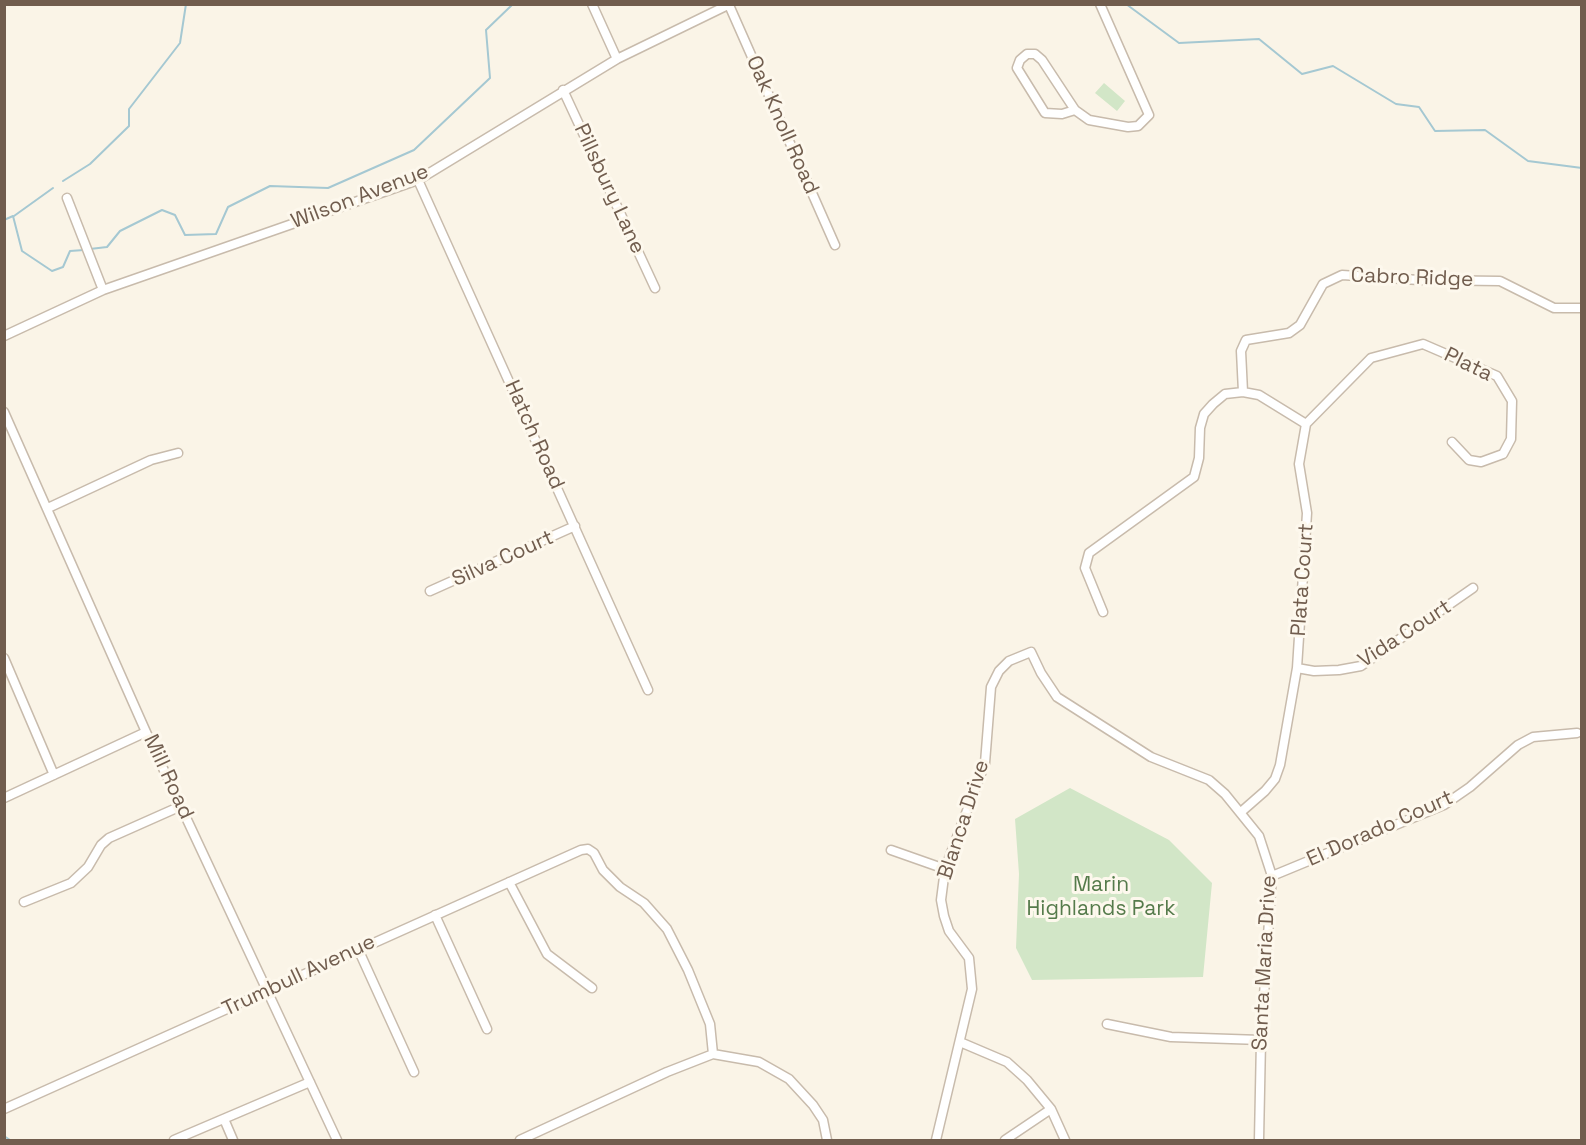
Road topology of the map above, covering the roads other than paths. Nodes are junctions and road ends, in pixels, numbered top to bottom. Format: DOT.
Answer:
graph roads {
  1 [pos="592,4"];
  2 [pos="1100,4"];
  3 [pos="730,5"];
  4 [pos="617,59"];
  5 [pos="563,90"];
  6 [pos="1075,110"];
  7 [pos="418,180"];
  8 [pos="67,198"];
  9 [pos="835,245"];
  10 [pos="655,288"];
  11 [pos="103,290"];
  12 [pos="1581,308"];
  13 [pos="4,336"];
  14 [pos="1243,392"];
  15 [pos="4,412"];
  16 [pos="1306,424"];
  17 [pos="1452,442"];
  18 [pos="178,453"];
  19 [pos="48,508"];
  20 [pos="575,526"];
  21 [pos="1473,588"];
  22 [pos="430,591"];
  23 [pos="1103,612"];
  24 [pos="1031,652"];
  25 [pos="4,658"];
  26 [pos="1297,668"];
  27 [pos="648,690"];
  28 [pos="146,732"];
  29 [pos="1577,733"];
  30 [pos="54,775"];
  31 [pos="4,798"];
  32 [pos="181,806"];
  33 [pos="1241,812"];
  34 [pos="891,850"];
  35 [pos="945,869"];
  36 [pos="1272,876"];
  37 [pos="510,882"];
  38 [pos="24,902"];
  39 [pos="435,915"];
  40 [pos="358,949"];
  41 [pos="592,988"];
  42 [pos="267,991"];
  43 [pos="1107,1024"];
  44 [pos="488,1029"];
  45 [pos="1261,1040"];
  46 [pos="960,1042"];
  47 [pos="713,1054"];
  48 [pos="414,1072"];
  49 [pos="310,1082"];
  50 [pos="4,1109"];
  51 [pos="1051,1109"];
  52 [pos="224,1119"];
  53 [pos="174,1140"];
  54 [pos="233,1140"];
  55 [pos="337,1140"];
  56 [pos="520,1140"];
  57 [pos="827,1140"];
  58 [pos="936,1140"];
  59 [pos="1005,1140"];
  60 [pos="1065,1140"];
  61 [pos="1259,1140"];
  1 -- 4 [label="street"];
  2 -- 6 [label="street"];
  3 -- 4 [label="street, Wilson Avenue"];
  3 -- 9 [label="street, Oak Knoll Road"];
  4 -- 5 [label="street, Wilson Avenue"];
  5 -- 7 [label="street, Wilson Avenue"];
  5 -- 10 [label="street, Pillsbury Lane"];
  6 -- 6 [label="street"];
  7 -- 11 [label="street, Wilson Avenue"];
  7 -- 20 [label="street, Hatch Road"];
  8 -- 11 [label="street"];
  11 -- 13 [label="street, Wilson Avenue"];
  12 -- 14 [label="street, Cabro Ridge"];
  14 -- 16 [label="street"];
  14 -- 23 [label="street"];
  15 -- 19 [label="street, Mill Road"];
  16 -- 17 [label="street, Plata"];
  16 -- 26 [label="street, Plata Court"];
  18 -- 19 [label="street"];
  19 -- 28 [label="street, Mill Road"];
  20 -- 22 [label="street, Silva Court"];
  20 -- 27 [label="street, Hatch Road"];
  21 -- 26 [label="street, Vida Court"];
  24 -- 33 [label="street, Santa Maria Drive"];
  24 -- 35 [label="street, Blanca Drive"];
  25 -- 30 [label="street"];
  26 -- 33 [label="street, Plata Court"];
  28 -- 30 [label="street"];
  28 -- 32 [label="street, Mill Road"];
  29 -- 36 [label="street, El Dorado Court"];
  30 -- 31 [label="street"];
  32 -- 38 [label="street"];
  32 -- 42 [label="street, Mill Road"];
  33 -- 36 [label="street, Santa Maria Drive"];
  34 -- 35 [label="street"];
  35 -- 46 [label="street, Blanca Drive"];
  36 -- 45 [label="street, Santa Maria Drive"];
  37 -- 39 [label="street, Trumbull Avenue"];
  37 -- 41 [label="street"];
  37 -- 47 [label="street, Trumbull Avenue"];
  39 -- 40 [label="street, Trumbull Avenue"];
  39 -- 44 [label="street"];
  40 -- 42 [label="street, Trumbull Avenue"];
  40 -- 48 [label="street"];
  42 -- 49 [label="street, Mill Road"];
  42 -- 50 [label="street, Trumbull Avenue"];
  43 -- 45 [label="street"];
  45 -- 61 [label="street, Santa Maria Drive"];
  46 -- 51 [label="street"];
  46 -- 58 [label="street, Blanca Drive"];
  47 -- 56 [label="street"];
  47 -- 57 [label="street"];
  49 -- 52 [label="street"];
  49 -- 55 [label="street, Mill Road"];
  51 -- 59 [label="street"];
  51 -- 60 [label="street"];
  52 -- 53 [label="street"];
  52 -- 54 [label="street"];
}
